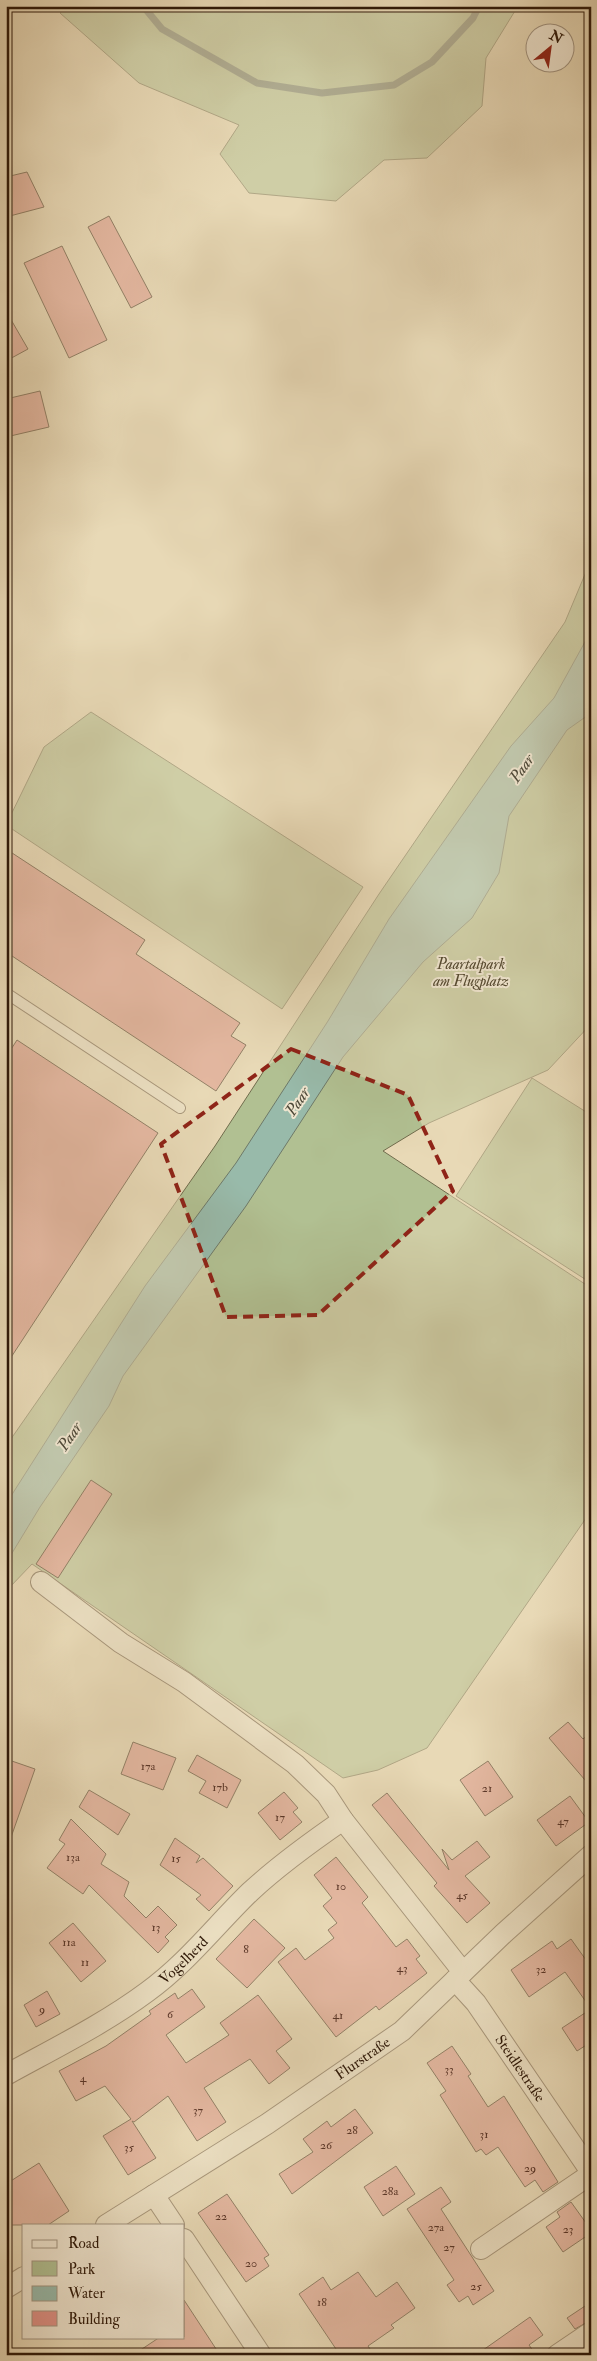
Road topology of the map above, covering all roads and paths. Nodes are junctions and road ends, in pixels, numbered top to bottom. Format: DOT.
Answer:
graph roads {
  1 [pos="6,993"];
  2 [pos="180,1108"];
  3 [pos="41,1582"];
  4 [pos="343,1820"];
  5 [pos="591,1855"];
  6 [pos="459,1976"];
  7 [pos="6,2075"];
  8 [pos="588,2164"];
  9 [pos="154,2195"];
  10 [pos="108,2224"];
  11 [pos="173,2224"];
  12 [pos="185,2241"];
  13 [pos="481,2249"];
  14 [pos="22,2278"];
  15 [pos="6,2288"];
  16 [pos="591,2332"];
  17 [pos="261,2355"];
  18 [pos="557,2355"];
  1 -- 2 [label="lane"];
  3 -- 4 [label="street"];
  4 -- 6 [label="street"];
  4 -- 7 [label="street, Vogelherd"];
  5 -- 6 [label="street, Flurstraße"];
  6 -- 8 [label="street, Steidlestraße"];
  6 -- 9 [label="street, Flurstraße"];
  8 -- 13 [label="street, Steidlestraße"];
  9 -- 10 [label="street, Flurstraße"];
  9 -- 11 [label="street"];
  12 -- 17 [label="street"];
  14 -- 15 [label="street"];
  16 -- 18 [label="street"];
}
